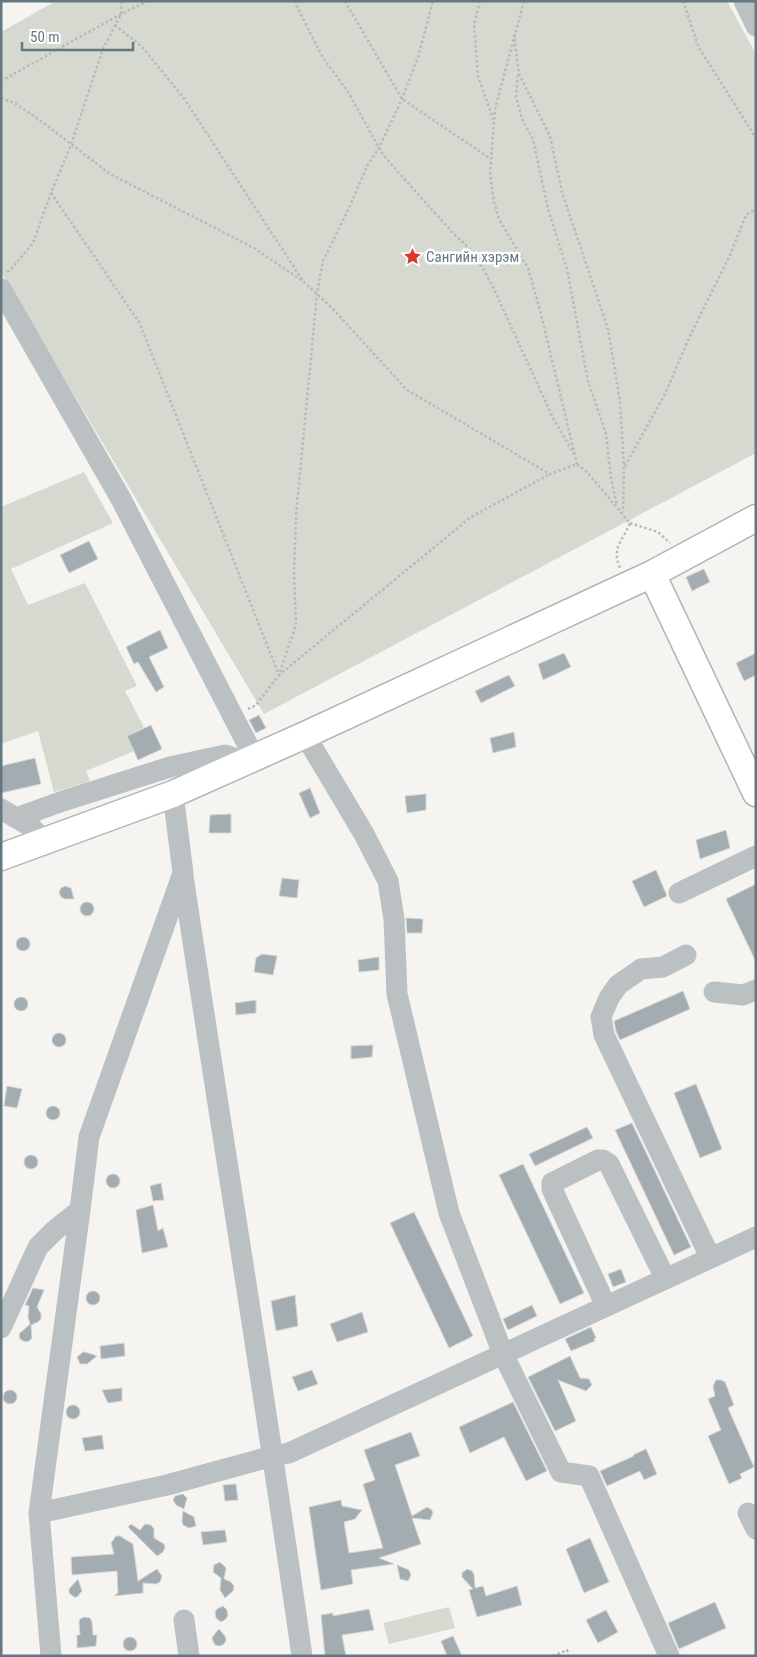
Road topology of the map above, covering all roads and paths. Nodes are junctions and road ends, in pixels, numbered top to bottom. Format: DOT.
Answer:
graph roads {
  1 [pos="122,1"];
  2 [pos="148,1"];
  3 [pos="294,1"];
  4 [pos="345,1"];
  5 [pos="433,1"];
  6 [pos="480,1"];
  7 [pos="523,1"];
  8 [pos="683,1"];
  9 [pos="744,1"];
  10 [pos="121,14"];
  11 [pos="115,25"];
  12 [pos="756,26"];
  13 [pos="514,34"];
  14 [pos="519,74"];
  15 [pos="1,81"];
  16 [pos="1,98"];
  17 [pos="402,100"];
  18 [pos="494,122"];
  19 [pos="756,138"];
  20 [pos="71,145"];
  21 [pos="379,148"];
  22 [pos="491,159"];
  23 [pos="51,193"];
  24 [pos="756,209"];
  25 [pos="1,275"];
  26 [pos="304,282"];
  27 [pos="1,289"];
  28 [pos="317,294"];
  29 [pos="574,454"];
  30 [pos="577,464"];
  31 [pos="624,468"];
  32 [pos="550,474"];
  33 [pos="617,506"];
  34 [pos="623,514"];
  35 [pos="756,518"];
  36 [pos="630,523"];
  37 [pos="681,558"];
  38 [pos="652,574"];
  39 [pos="628,585"];
  40 [pos="279,675"];
  41 [pos="233,718"];
  42 [pos="304,735"];
  43 [pos="249,759"];
  44 [pos="756,793"];
  45 [pos="173,794"];
  46 [pos="9,813"];
  47 [pos="44,841"];
  48 [pos="756,856"];
  49 [pos="1,857"];
  50 [pos="183,873"];
  51 [pos="679,894"];
  52 [pos="686,956"];
  53 [pos="756,990"];
  54 [pos="714,992"];
  55 [pos="80,1210"];
  56 [pos="756,1237"];
  57 [pos="710,1257"];
  58 [pos="666,1278"];
  59 [pos="606,1306"];
  60 [pos="1,1328"];
  61 [pos="503,1354"];
  62 [pos="273,1456"];
  63 [pos="39,1513"];
  64 [pos="184,1620"];
  65 [pos="51,1656"];
  66 [pos="189,1656"];
  67 [pos="302,1656"];
  68 [pos="553,1656"];
  69 [pos="569,1656"];
  70 [pos="669,1656"];
  1 -- 10 [label="path"];
  2 -- 10 [label="path"];
  3 -- 21 [label="path"];
  4 -- 17 [label="path"];
  5 -- 17 [label="path"];
  6 -- 18 [label="path"];
  7 -- 13 [label="path"];
  8 -- 19 [label="path"];
  9 -- 12 [label="street"];
  10 -- 11 [label="path"];
  10 -- 15 [label="path"];
  11 -- 20 [label="path"];
  11 -- 26 [label="path"];
  13 -- 14 [label="path"];
  13 -- 18 [label="path"];
  14 -- 31 [label="path"];
  14 -- 33 [label="path"];
  16 -- 20 [label="path"];
  17 -- 21 [label="path"];
  17 -- 22 [label="path"];
  18 -- 22 [label="path"];
  20 -- 23 [label="path"];
  20 -- 26 [label="path"];
  21 -- 28 [label="path"];
  21 -- 29 [label="path"];
  22 -- 29 [label="path"];
  23 -- 25 [label="path"];
  23 -- 40 [label="path"];
  24 -- 31 [label="path"];
  26 -- 28 [label="path"];
  27 -- 41 [label="street"];
  28 -- 32 [label="path"];
  28 -- 40 [label="path"];
  29 -- 30 [label="path"];
  30 -- 32 [label="path"];
  30 -- 33 [label="path"];
  31 -- 34 [label="path"];
  32 -- 40 [label="path"];
  33 -- 34 [label="path"];
  34 -- 36 [label="path"];
  35 -- 37 [label="main road"];
  36 -- 37 [label="path"];
  36 -- 39 [label="path"];
  37 -- 38 [label="main road"];
  38 -- 39 [label="main road"];
  38 -- 44 [label="main road"];
  39 -- 42 [label="main road"];
  40 -- 41 [label="path"];
  41 -- 43 [label="street"];
  42 -- 43 [label="main road"];
  42 -- 61 [label="street"];
  43 -- 45 [label="main road"];
  43 -- 46 [label="street"];
  45 -- 47 [label="main road"];
  45 -- 50 [label="street"];
  46 -- 47 [label="street"];
  47 -- 49 [label="main road"];
  48 -- 51 [label="street"];
  50 -- 55 [label="street"];
  50 -- 62 [label="street"];
  52 -- 57 [label="street"];
  53 -- 54 [label="street"];
  55 -- 60 [label="street"];
  55 -- 63 [label="street"];
  56 -- 57 [label="street"];
  57 -- 58 [label="street"];
  58 -- 59 [label="street"];
  58 -- 59 [label="street"];
  59 -- 61 [label="street"];
  61 -- 62 [label="street"];
  61 -- 70 [label="street"];
  62 -- 63 [label="street"];
  62 -- 67 [label="street"];
  63 -- 65 [label="street"];
  64 -- 66 [label="street"];
  68 -- 69 [label="path"];
}
